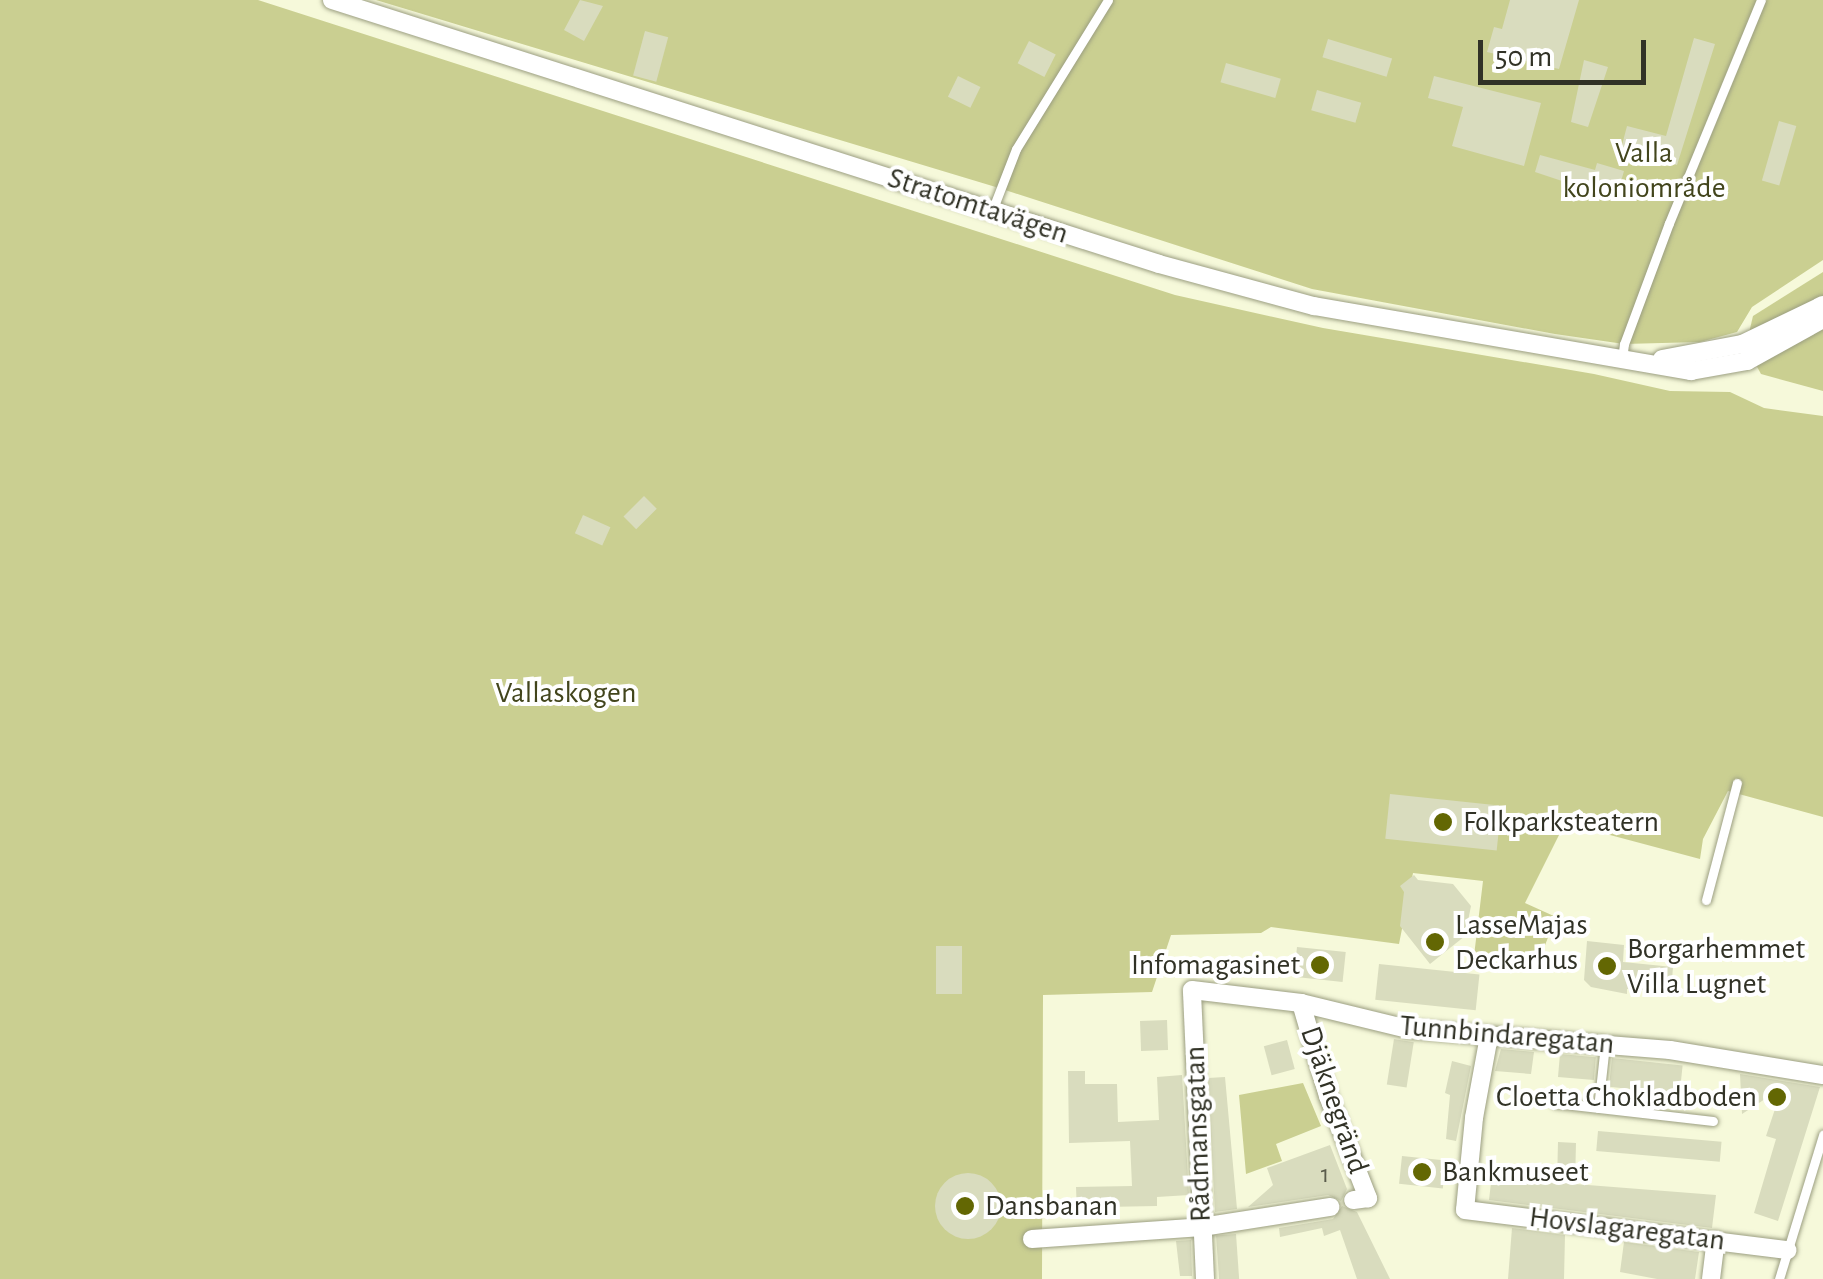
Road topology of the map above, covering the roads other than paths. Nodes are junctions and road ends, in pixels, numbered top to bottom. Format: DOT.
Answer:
graph roads {
  1 [pos="332,0"];
  2 [pos="1108,0"];
  3 [pos="1760,0"];
  4 [pos="992,210"];
  5 [pos="1823,305"];
  6 [pos="1823,319"];
  7 [pos="1630,361"];
  8 [pos="1737,783"];
  9 [pos="1706,900"];
  10 [pos="1192,990"];
  11 [pos="1302,1002"];
  12 [pos="1489,1036"];
  13 [pos="1605,1045"];
  14 [pos="1823,1075"];
  15 [pos="1555,1102"];
  16 [pos="1598,1108"];
  17 [pos="1712,1121"];
  18 [pos="1823,1135"];
  19 [pos="1361,1199"];
  20 [pos="1330,1207"];
  21 [pos="1202,1227"];
  22 [pos="1032,1239"];
  23 [pos="1716,1240"];
  24 [pos="1788,1250"];
  25 [pos="1205,1279"];
  26 [pos="1711,1279"];
  27 [pos="1779,1279"];
  1 -- 4 [label="street, Stratomtavägen"];
  2 -- 4 [label="lane"];
  3 -- 7 [label="lane"];
  4 -- 7 [label="street, Stratomtavägen"];
  5 -- 7 [label="street, Stratomtavägen"];
  6 -- 7 [label="street, Stratomtavägen"];
  8 -- 9 [label="lane"];
  10 -- 11 [label="street, Tunnbindaregatan"];
  10 -- 21 [label="street, Rådmansgatan"];
  11 -- 12 [label="street, Tunnbindaregatan"];
  11 -- 19 [label="street, Djäknegränd"];
  12 -- 13 [label="street, Tunnbindaregatan"];
  12 -- 23 [label="street, Hovslagaregatan"];
  13 -- 14 [label="street, Tunnbindaregatan"];
  13 -- 16 [label="lane"];
  15 -- 16 [label="lane"];
  16 -- 17 [label="lane"];
  18 -- 24 [label="lane"];
  20 -- 21 [label="street"];
  21 -- 22 [label="street"];
  21 -- 25 [label="street, Rådmansgatan"];
  23 -- 24 [label="street, Hovslagaregatan"];
  23 -- 26 [label="street"];
  24 -- 27 [label="lane"];
}
